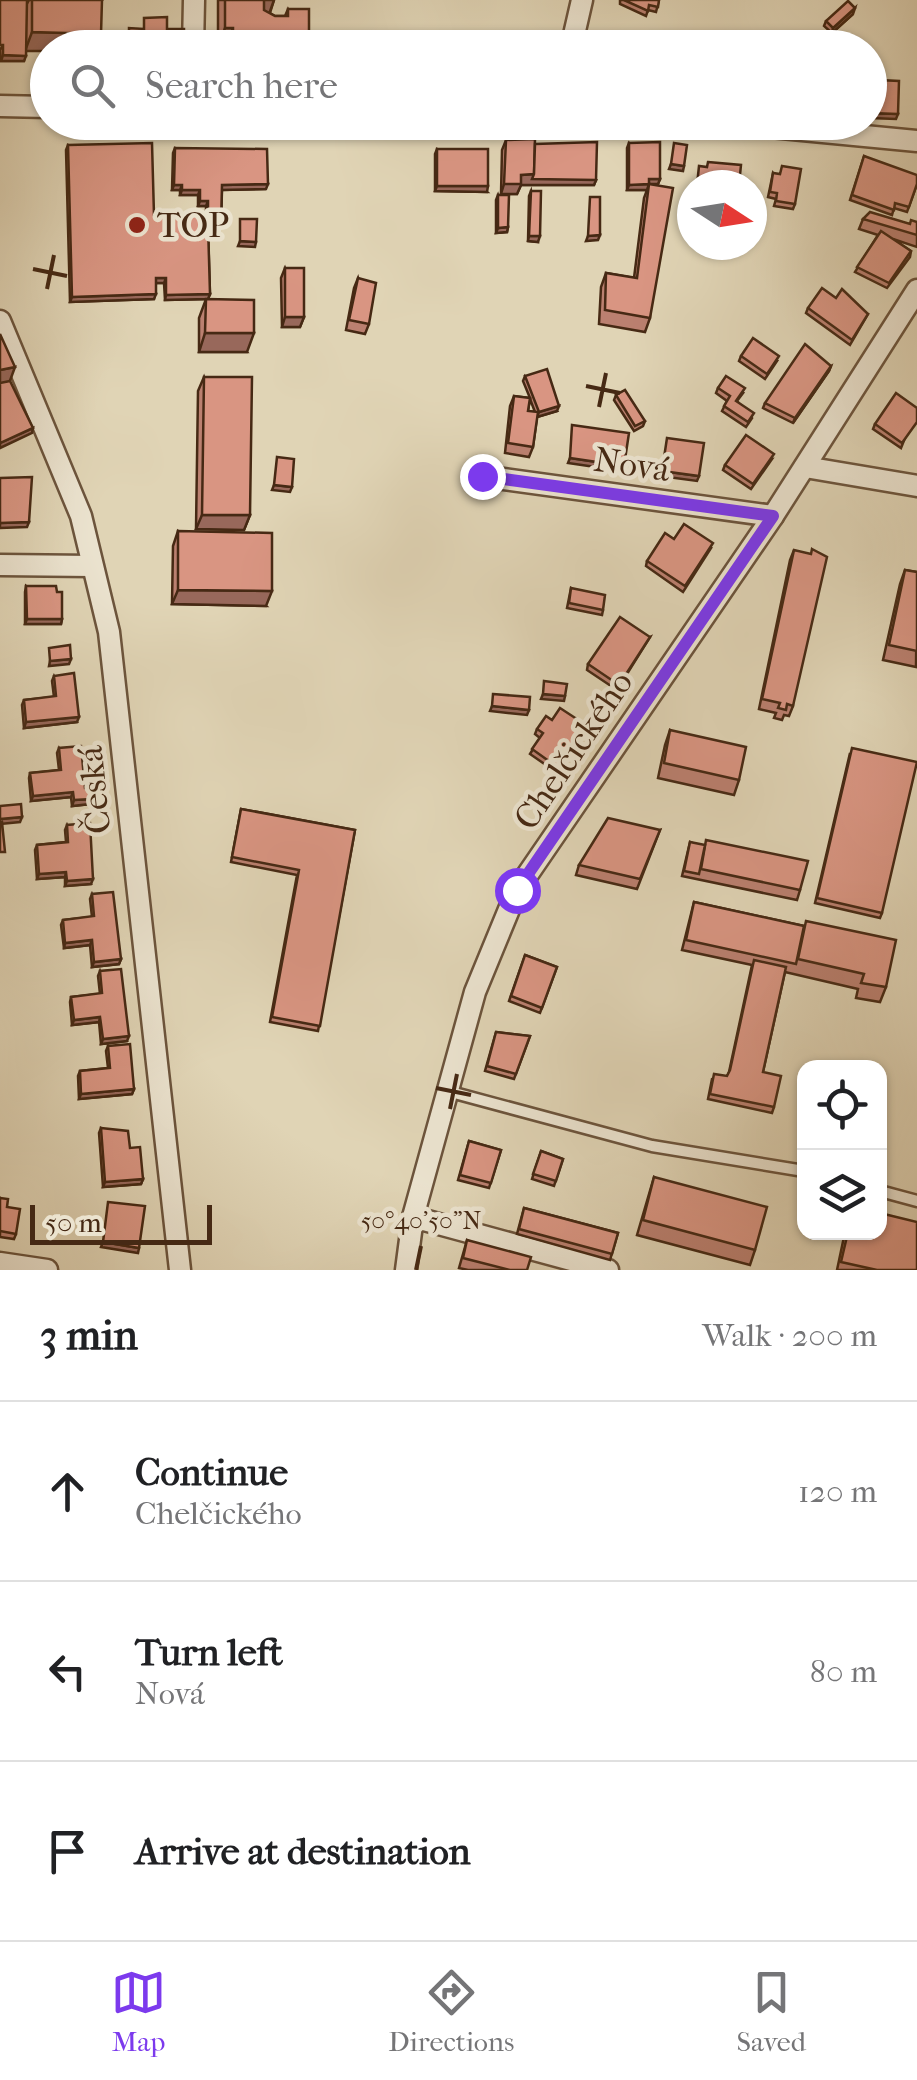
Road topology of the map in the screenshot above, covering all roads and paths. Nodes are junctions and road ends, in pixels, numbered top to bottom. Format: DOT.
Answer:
graph roads {
  1 [pos="194,0"];
  2 [pos="582,0"];
  3 [pos="193,30"];
  4 [pos="575,30"];
  5 [pos="0,106"];
  6 [pos="30,107"];
  7 [pos="887,138"];
  8 [pos="917,141"];
  9 [pos="917,290"];
  10 [pos="0,321"];
  11 [pos="805,467"];
  12 [pos="482,476"];
  13 [pos="917,486"];
  14 [pos="773,516"];
  15 [pos="0,565"];
  16 [pos="92,566"];
  17 [pos="448,1091"];
  18 [pos="797,1171"];
  19 [pos="887,1193"];
  20 [pos="917,1201"];
  21 [pos="413,1217"];
  22 [pos="0,1262"];
  23 [pos="47,1270"];
  24 [pos="180,1270"];
  25 [pos="406,1270"];
  26 [pos="608,1270"];
  1 -- 3 [label="street"];
  2 -- 4 [label="street"];
  5 -- 6 [label="street"];
  7 -- 8 [label="street"];
  9 -- 11 [label="street, Chelčického"];
  10 -- 16 [label="street, Česká"];
  11 -- 13 [label="street"];
  11 -- 14 [label="street, Chelčického"];
  12 -- 14 [label="street, Nová"];
  14 -- 17 [label="street, Chelčického"];
  15 -- 16 [label="street"];
  16 -- 24 [label="street, Česká"];
  17 -- 18 [label="lane"];
  17 -- 21 [label="street, Chelčického"];
  19 -- 20 [label="lane"];
  21 -- 25 [label="street, Chelčického"];
  21 -- 26 [label="street"];
  22 -- 23 [label="street"];
}
